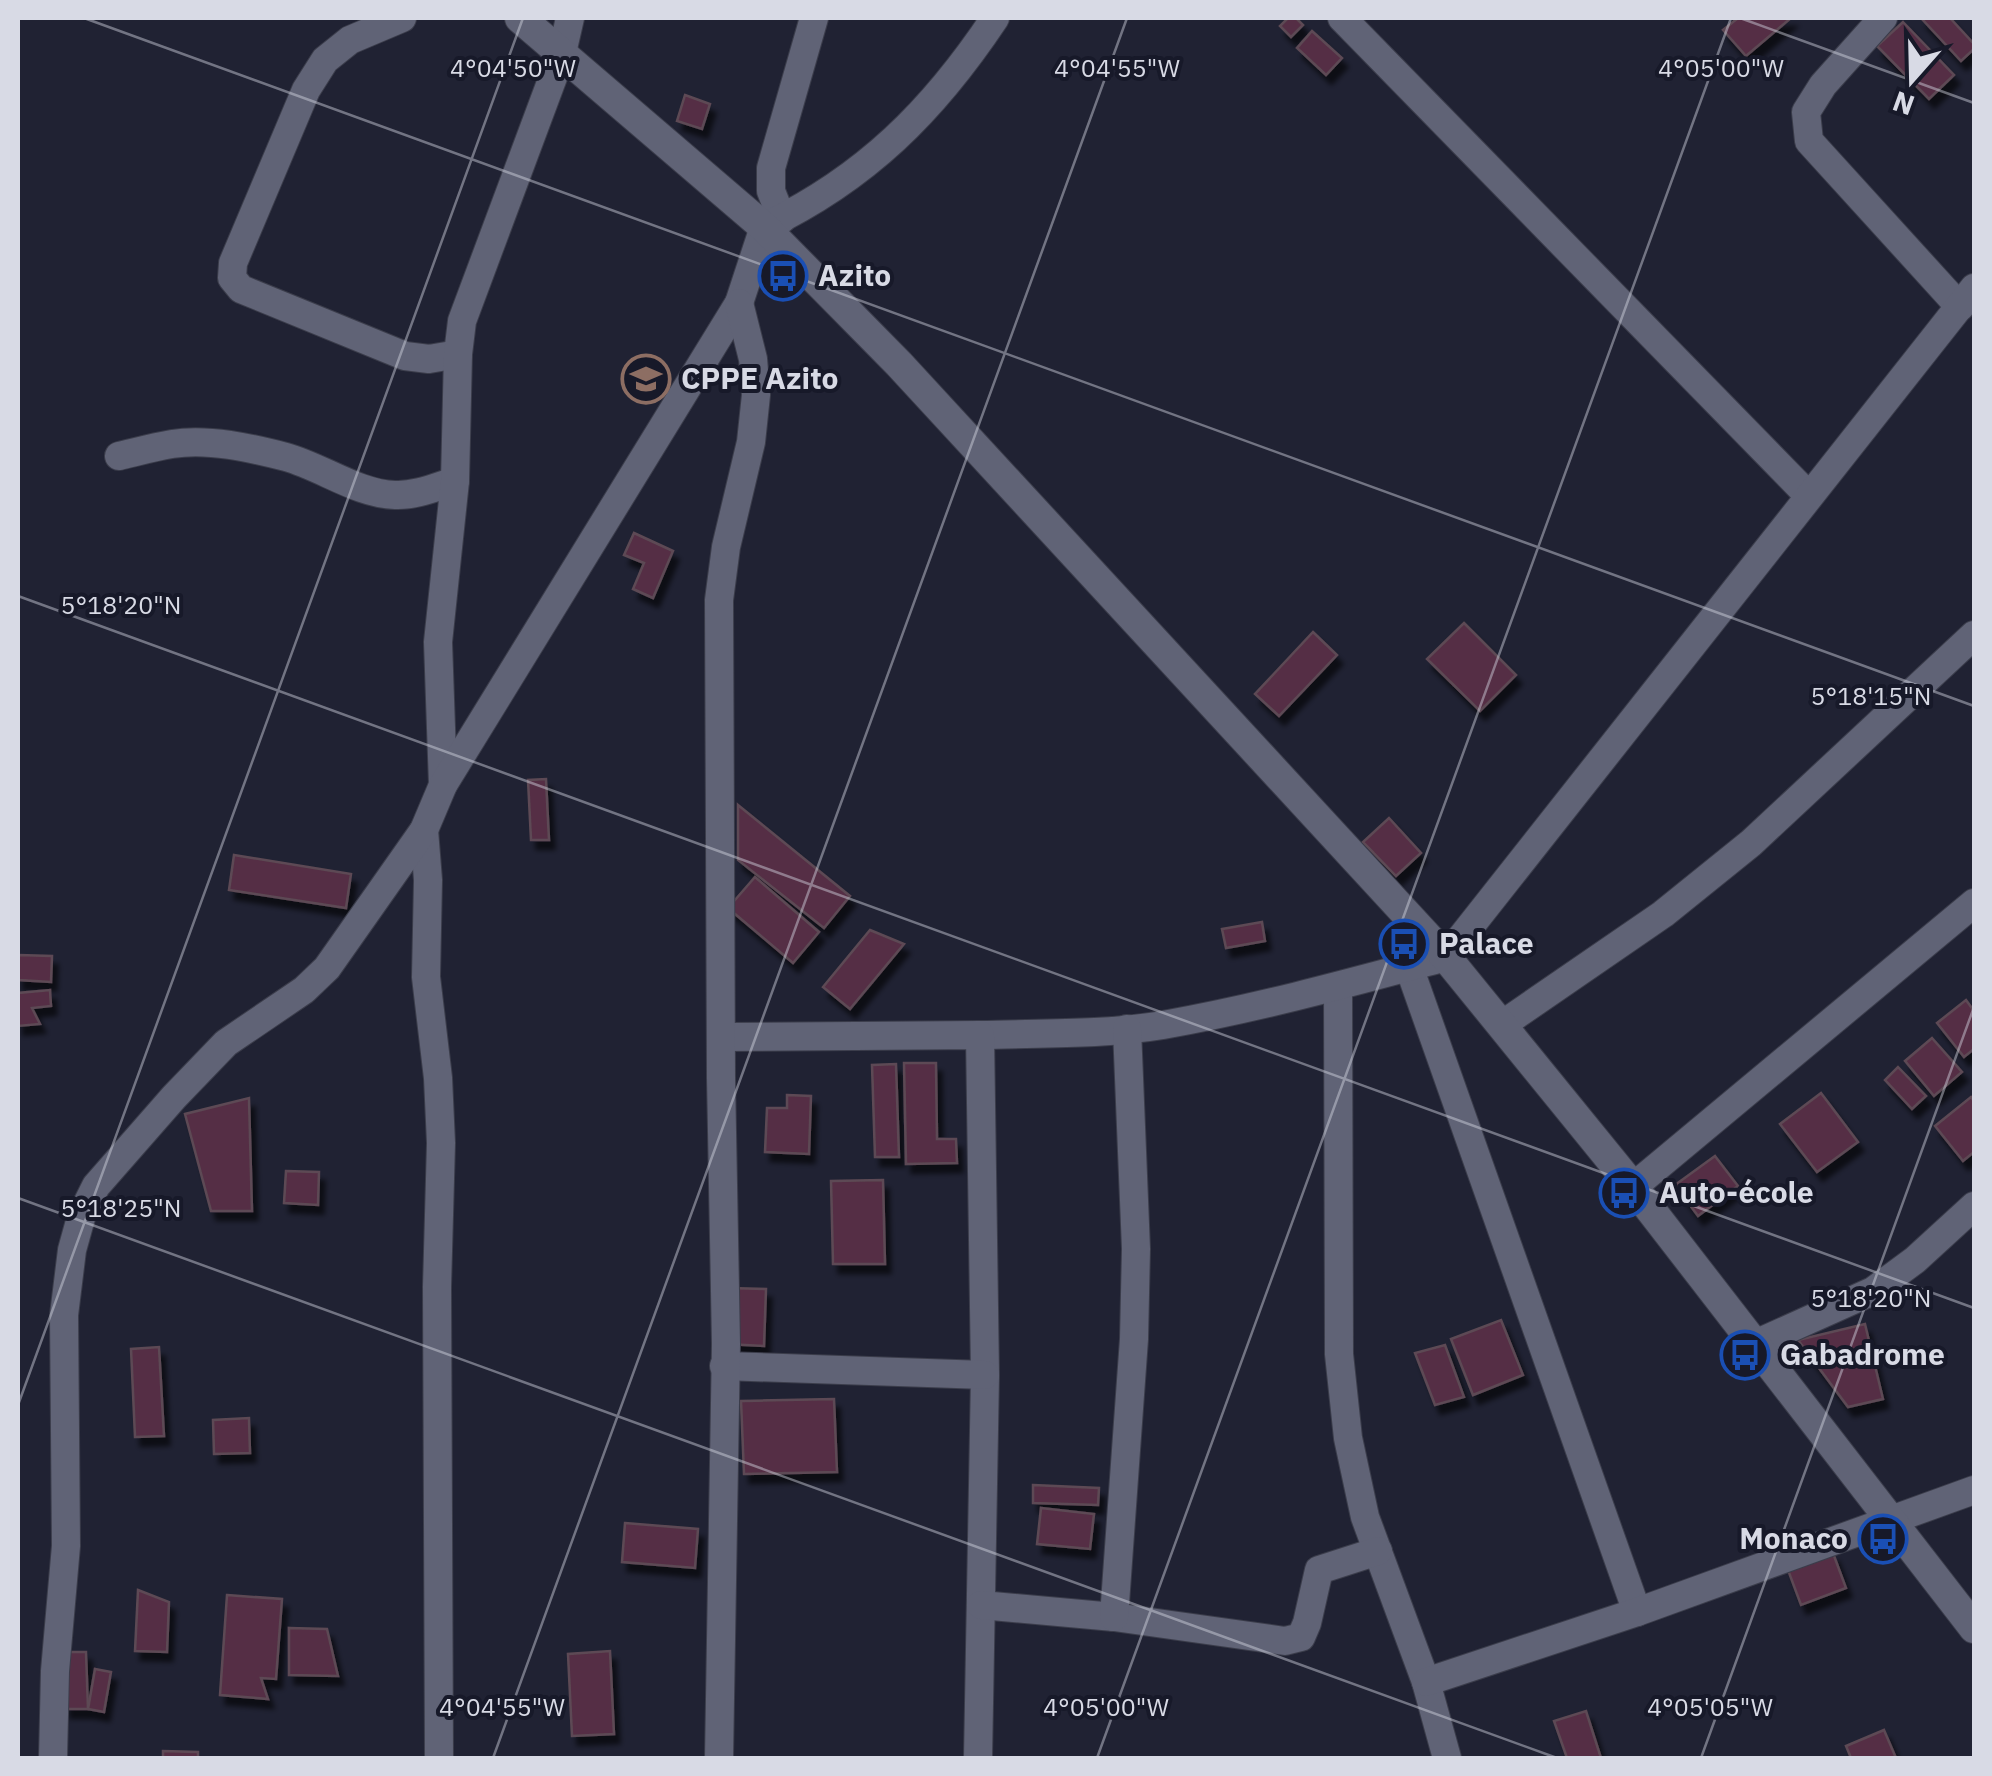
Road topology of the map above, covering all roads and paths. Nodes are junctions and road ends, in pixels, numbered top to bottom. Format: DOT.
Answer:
graph roads {
  1 [pos="402,18"];
  2 [pos="520,18"];
  3 [pos="570,18"];
  4 [pos="814,18"];
  5 [pos="995,18"];
  6 [pos="1342,18"];
  7 [pos="1883,18"];
  8 [pos="562,53"];
  9 [pos="773,223"];
  10 [pos="1967,298"];
  11 [pos="739,303"];
  12 [pos="458,354"];
  13 [pos="119,456"];
  14 [pos="455,482"];
  15 [pos="1809,496"];
  16 [pos="1974,635"];
  17 [pos="444,785"];
  18 [pos="424,830"];
  19 [pos="1974,903"];
  20 [pos="1446,957"];
  21 [pos="1409,967"];
  22 [pos="1338,987"];
  23 [pos="1503,1024"];
  24 [pos="1127,1029"];
  25 [pos="980,1035"];
  26 [pos="722,1037"];
  27 [pos="1634,1187"];
  28 [pos="1974,1206"];
  29 [pos="1752,1345"];
  30 [pos="724,1366"];
  31 [pos="985,1375"];
  32 [pos="1974,1490"];
  33 [pos="1892,1519"];
  34 [pos="1378,1551"];
  35 [pos="981,1606"];
  36 [pos="1636,1612"];
  37 [pos="1114,1618"];
  38 [pos="1974,1628"];
  39 [pos="1426,1682"];
  40 [pos="53,1758"];
  41 [pos="439,1758"];
  42 [pos="719,1758"];
  43 [pos="978,1758"];
  44 [pos="1447,1758"];
  1 -- 12 [label="street"];
  2 -- 8 [label="street"];
  3 -- 8 [label="street"];
  4 -- 9 [label="street"];
  5 -- 9 [label="street"];
  6 -- 15 [label="street"];
  7 -- 10 [label="street"];
  8 -- 9 [label="street"];
  8 -- 12 [label="street"];
  9 -- 11 [label="street"];
  9 -- 20 [label="street"];
  10 -- 15 [label="street"];
  11 -- 17 [label="street"];
  11 -- 26 [label="street"];
  12 -- 14 [label="street"];
  13 -- 14 [label="street"];
  14 -- 17 [label="street"];
  15 -- 20 [label="street"];
  16 -- 23 [label="street"];
  17 -- 18 [label="street"];
  18 -- 40 [label="street"];
  18 -- 41 [label="street"];
  19 -- 27 [label="street"];
  20 -- 21 [label="street"];
  20 -- 23 [label="street"];
  21 -- 22 [label="street"];
  21 -- 36 [label="street"];
  22 -- 24 [label="street"];
  22 -- 34 [label="street"];
  23 -- 27 [label="street"];
  24 -- 25 [label="street"];
  24 -- 37 [label="street"];
  25 -- 26 [label="street"];
  25 -- 31 [label="street"];
  26 -- 30 [label="street"];
  27 -- 29 [label="street"];
  28 -- 29 [label="street"];
  29 -- 33 [label="street"];
  30 -- 31 [label="street"];
  30 -- 42 [label="street"];
  31 -- 35 [label="street"];
  32 -- 33 [label="street"];
  33 -- 36 [label="street"];
  33 -- 38 [label="street"];
  34 -- 37 [label="street"];
  34 -- 39 [label="street"];
  35 -- 37 [label="street"];
  35 -- 43 [label="street"];
  36 -- 39 [label="street"];
  39 -- 44 [label="street"];
}
